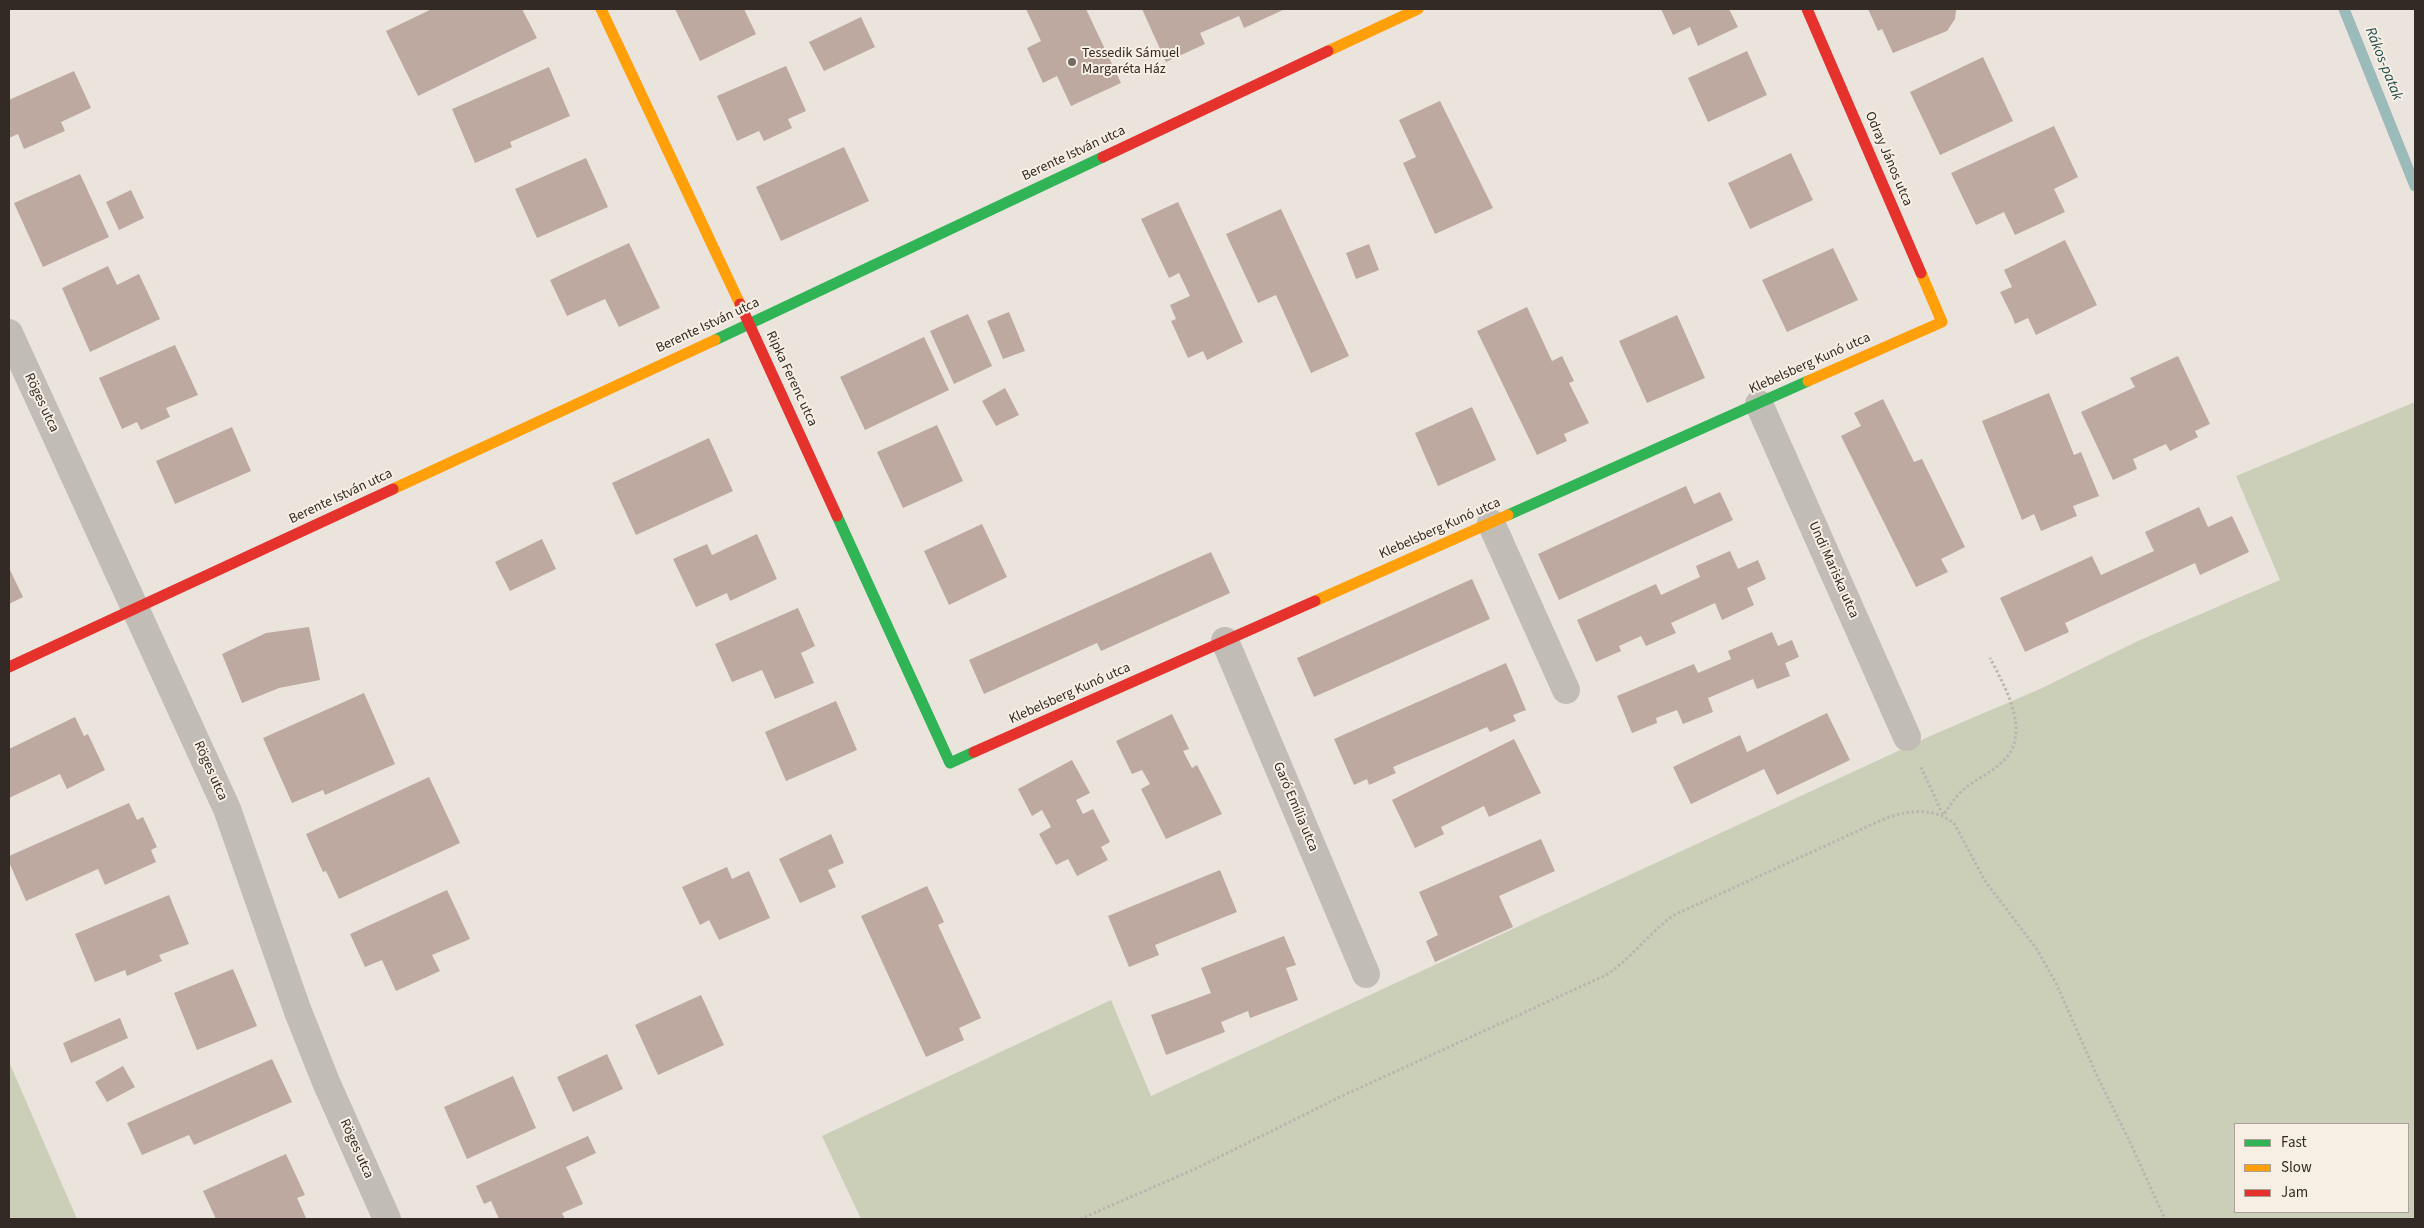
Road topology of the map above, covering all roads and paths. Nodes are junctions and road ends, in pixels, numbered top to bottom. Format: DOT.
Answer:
graph roads {
  1 [pos="601,9"];
  2 [pos="1418,9"];
  3 [pos="1807,9"];
  4 [pos="1942,322"];
  5 [pos="749,324"];
  6 [pos="9,333"];
  7 [pos="1759,404"];
  8 [pos="1491,523"];
  9 [pos="136,610"];
  10 [pos="1225,641"];
  11 [pos="1990,658"];
  12 [pos="9,667"];
  13 [pos="1566,690"];
  14 [pos="1907,737"];
  15 [pos="950,763"];
  16 [pos="1943,815"];
  17 [pos="1366,974"];
  18 [pos="388,1219"];
  19 [pos="1080,1219"];
  20 [pos="2165,1219"];
  1 -- 5 [label="street, Ripka Ferenc utca"];
  2 -- 5 [label="street, Berente István utca"];
  3 -- 4 [label="street, Odray János utca"];
  4 -- 7 [label="street, Klebelsberg Kunó utca"];
  5 -- 9 [label="street, Berente István utca"];
  5 -- 15 [label="street, Ripka Ferenc utca"];
  6 -- 9 [label="street, Röges utca"];
  7 -- 8 [label="street, Klebelsberg Kunó utca"];
  7 -- 14 [label="street, Undi Mariska utca"];
  8 -- 10 [label="street, Klebelsberg Kunó utca"];
  8 -- 13 [label="street"];
  9 -- 12 [label="street, Berente István utca"];
  9 -- 18 [label="street, Röges utca"];
  10 -- 15 [label="street, Klebelsberg Kunó utca"];
  10 -- 17 [label="street, Garó Emília utca"];
  11 -- 16 [label="path"];
  14 -- 16 [label="path"];
  16 -- 19 [label="path"];
  16 -- 20 [label="path"];
}
